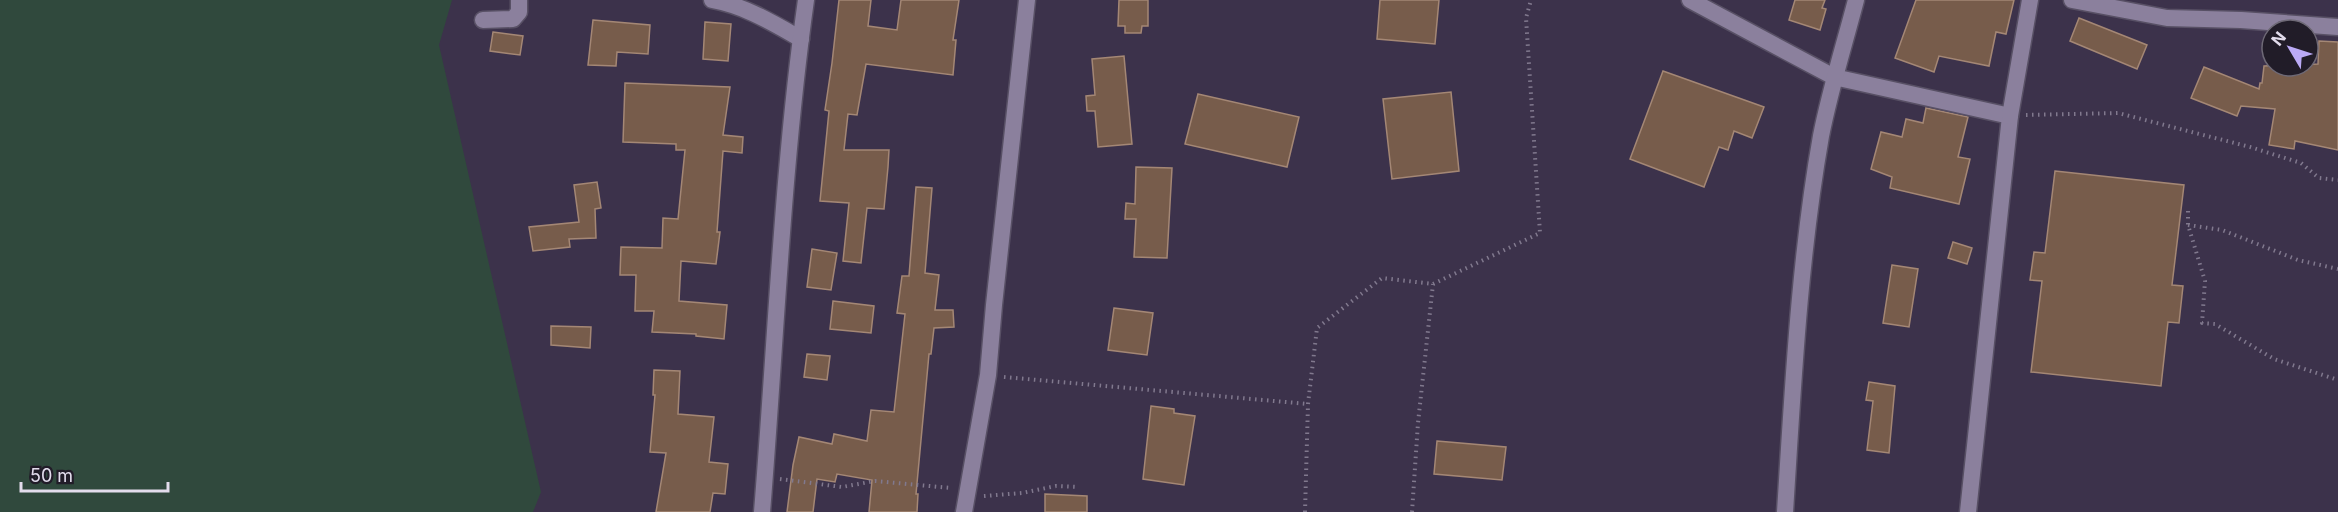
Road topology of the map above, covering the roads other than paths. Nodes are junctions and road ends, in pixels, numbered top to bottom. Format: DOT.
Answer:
graph roads {
  1 [pos="519,0"];
  2 [pos="712,0"];
  3 [pos="806,0"];
  4 [pos="1027,0"];
  5 [pos="1690,0"];
  6 [pos="1856,0"];
  7 [pos="2030,0"];
  8 [pos="2072,0"];
  9 [pos="483,20"];
  10 [pos="2338,27"];
  11 [pos="801,39"];
  12 [pos="1834,77"];
  13 [pos="2010,116"];
  14 [pos="762,512"];
  15 [pos="964,512"];
  16 [pos="1785,512"];
  17 [pos="1968,512"];
  1 -- 9 [label="street"];
  2 -- 11 [label="street"];
  3 -- 11 [label="street"];
  4 -- 15 [label="street"];
  5 -- 12 [label="street"];
  6 -- 12 [label="street"];
  7 -- 13 [label="street"];
  8 -- 10 [label="street"];
  11 -- 14 [label="street"];
  12 -- 13 [label="street"];
  12 -- 16 [label="street"];
  13 -- 17 [label="street"];
}
